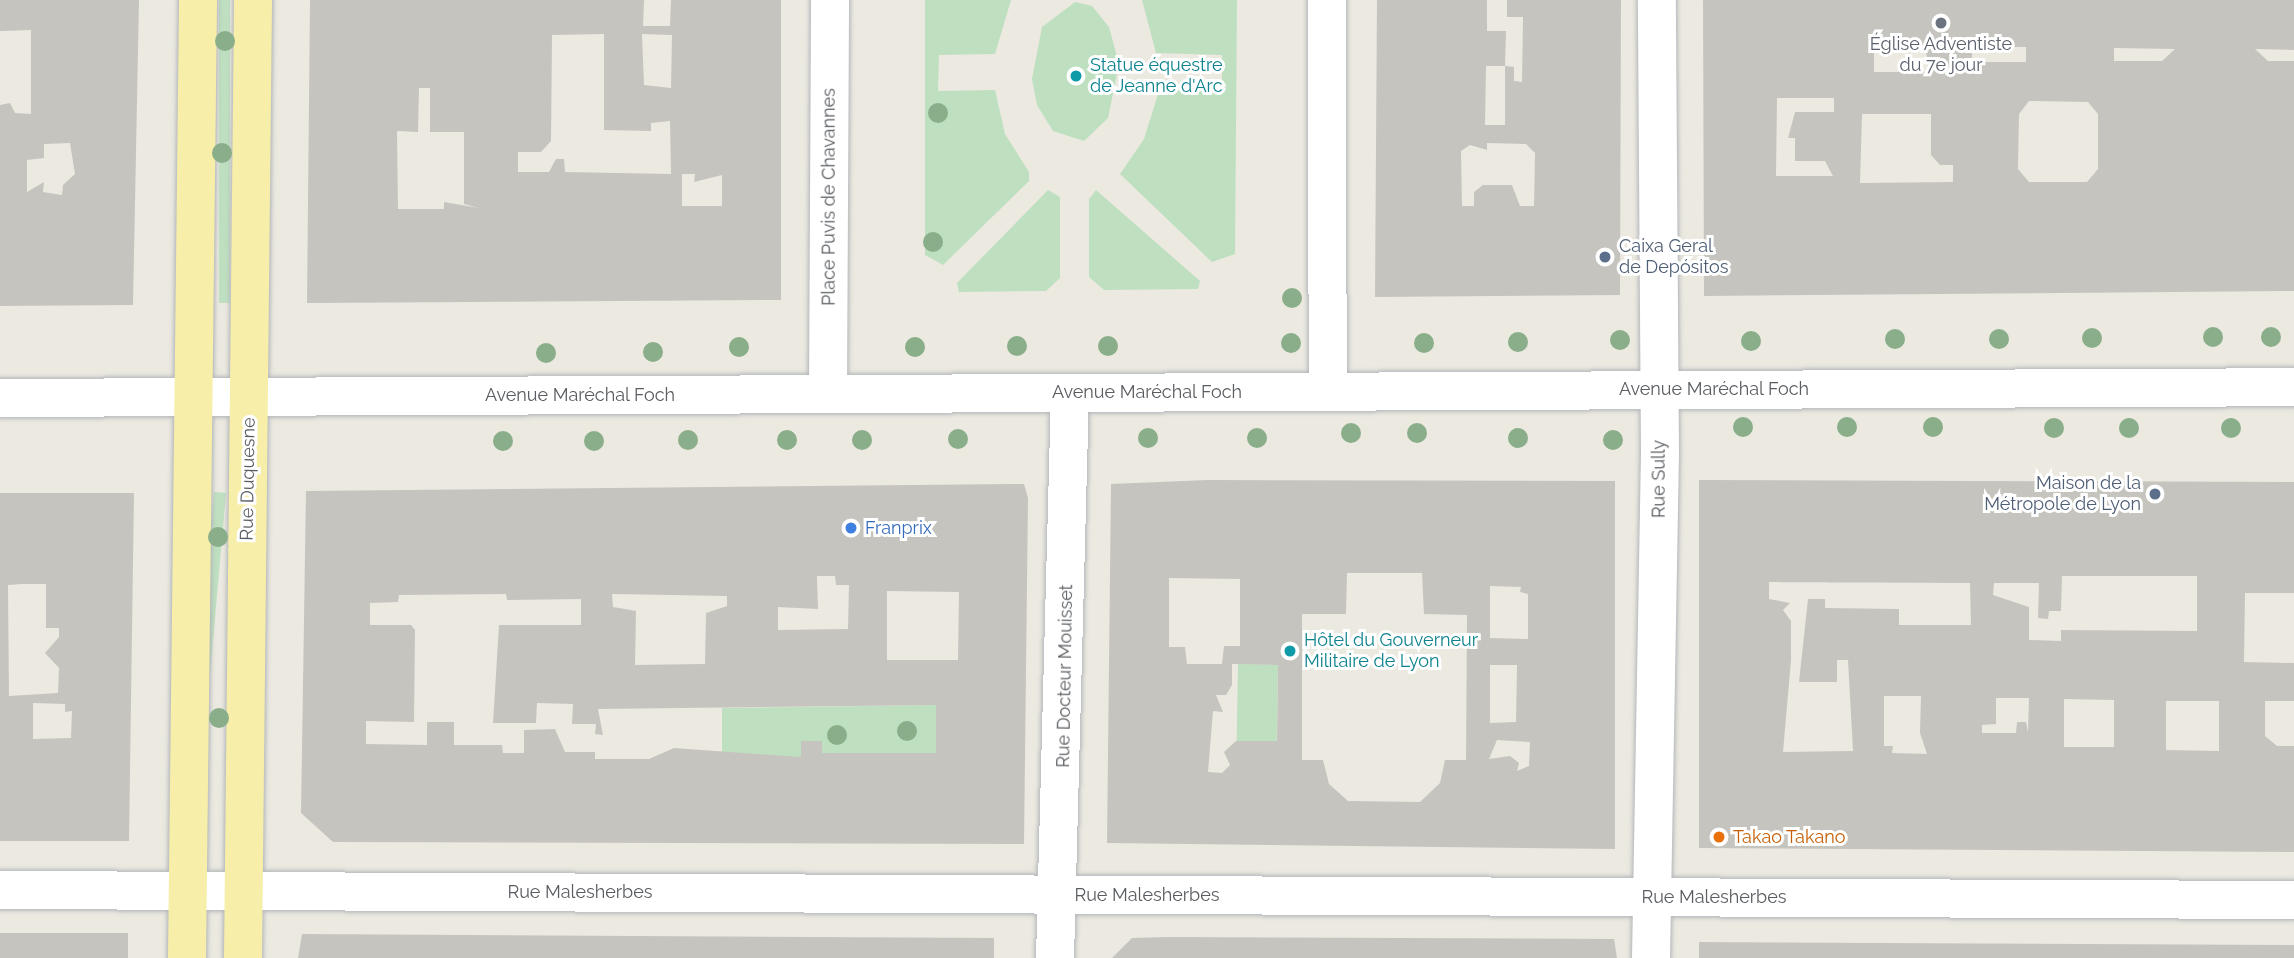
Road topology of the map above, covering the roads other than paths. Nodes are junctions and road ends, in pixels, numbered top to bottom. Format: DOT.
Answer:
graph roads {
  1 [pos="198,0"];
  2 [pos="253,0"];
  3 [pos="830,0"];
  4 [pos="1327,0"];
  5 [pos="1657,0"];
  6 [pos="2294,387"];
  7 [pos="1657,390"];
  8 [pos="1328,391"];
  9 [pos="828,393"];
  10 [pos="1070,393"];
  11 [pos="194,397"];
  12 [pos="249,397"];
  13 [pos="0,398"];
  14 [pos="0,890"];
  15 [pos="188,890"];
  16 [pos="244,891"];
  17 [pos="1055,894"];
  18 [pos="1652,897"];
  19 [pos="2294,900"];
  20 [pos="187,958"];
  21 [pos="243,958"];
  22 [pos="1055,958"];
  23 [pos="1651,958"];
  1 -- 11 [label="main road"];
  2 -- 12 [label="main road, Rue Duquesne"];
  3 -- 9 [label="street, Place Puvis de Chavannes"];
  4 -- 8 [label="street"];
  5 -- 7 [label="street, Rue Sully"];
  6 -- 7 [label="street, Avenue Maréchal Foch"];
  7 -- 8 [label="street, Avenue Maréchal Foch"];
  7 -- 18 [label="street, Rue Sully"];
  8 -- 10 [label="street, Avenue Maréchal Foch"];
  9 -- 10 [label="street, Avenue Maréchal Foch"];
  9 -- 12 [label="street, Avenue Maréchal Foch"];
  10 -- 17 [label="street, Rue Docteur Mouisset"];
  11 -- 12 [label="street, Avenue Maréchal Foch"];
  11 -- 13 [label="street, Avenue Maréchal Foch"];
  11 -- 15 [label="main road"];
  12 -- 16 [label="main road, Rue Duquesne"];
  14 -- 15 [label="street, Rue Malesherbes"];
  15 -- 16 [label="street, Rue Malesherbes"];
  15 -- 20 [label="main road"];
  16 -- 17 [label="street, Rue Malesherbes"];
  16 -- 21 [label="main road, Rue Duquesne"];
  17 -- 18 [label="street, Rue Malesherbes"];
  17 -- 22 [label="street, Rue Docteur Mouisset"];
  18 -- 19 [label="street, Rue Malesherbes"];
  18 -- 23 [label="street, Rue Sully"];
}
